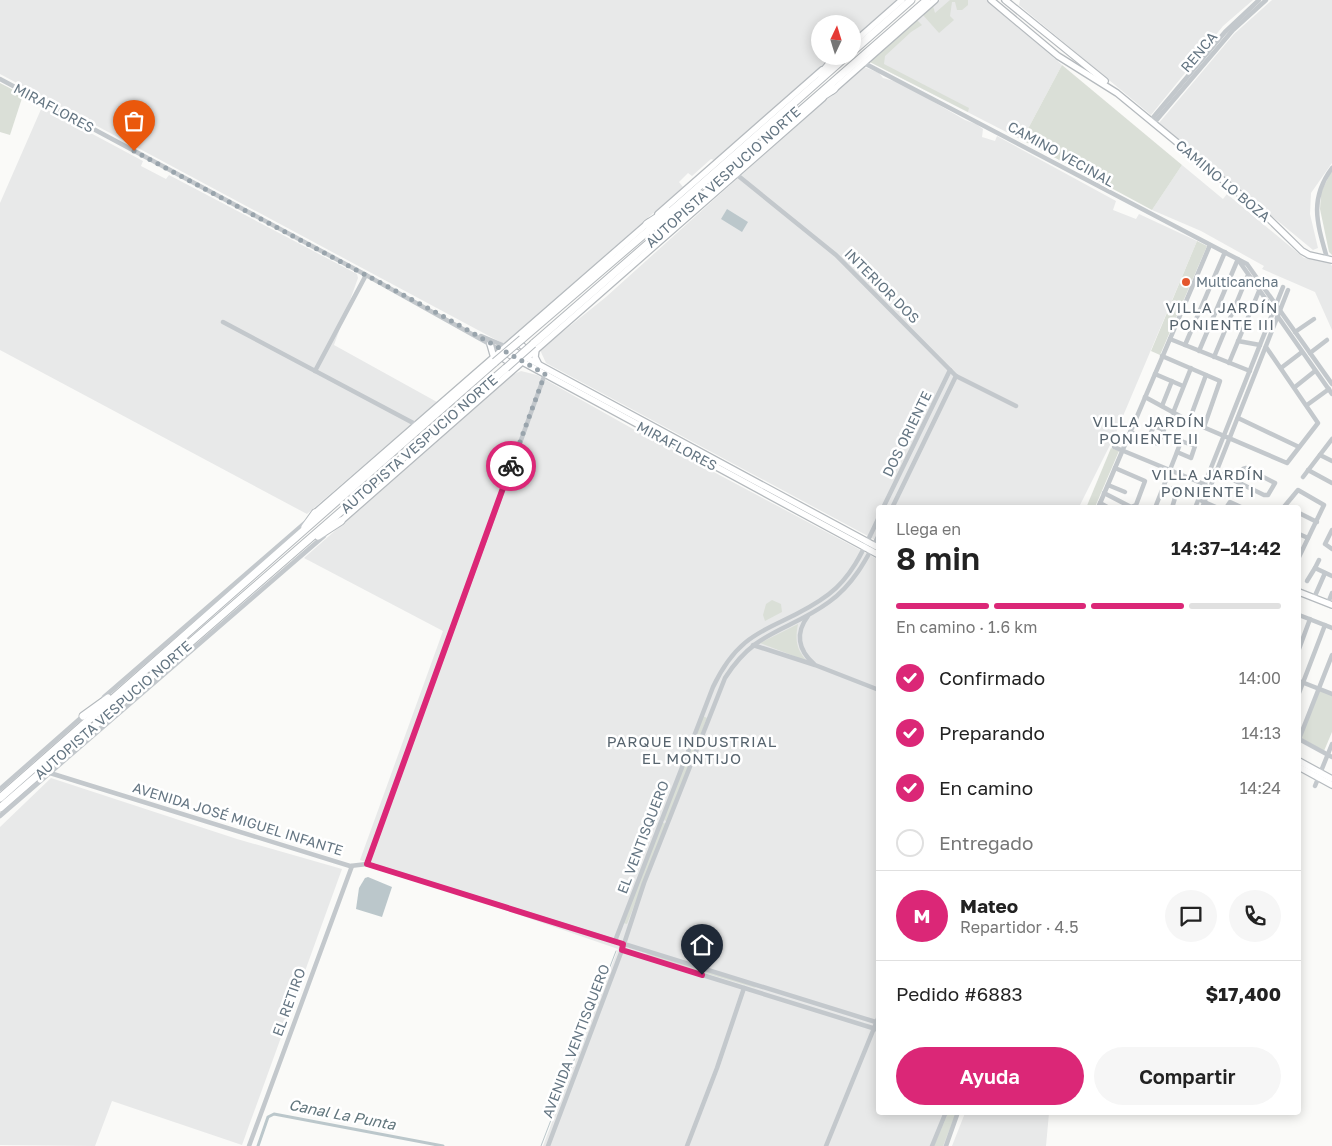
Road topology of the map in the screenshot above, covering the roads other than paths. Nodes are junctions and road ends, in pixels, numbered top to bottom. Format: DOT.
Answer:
graph roads {
  1 [pos="902,0"];
  2 [pos="910,0"];
  3 [pos="927,0"];
  4 [pos="935,0"];
  5 [pos="991,0"];
  6 [pos="1005,0"];
  7 [pos="1259,0"];
  8 [pos="1266,0"];
  9 [pos="1038,25"];
  10 [pos="1030,33"];
  11 [pos="861,36"];
  12 [pos="861,44"];
  13 [pos="1211,52"];
  14 [pos="864,63"];
  15 [pos="828,65"];
  16 [pos="830,65"];
  17 [pos="837,65"];
  18 [pos="0,79"];
  19 [pos="834,89"];
  20 [pos="1118,92"];
  21 [pos="805,94"];
  22 [pos="795,113"];
  23 [pos="1153,122"];
  24 [pos="1332,168"];
  25 [pos="736,174"];
  26 [pos="687,203"];
  27 [pos="647,224"];
  28 [pos="1210,245"];
  29 [pos="648,251"];
  30 [pos="1225,252"];
  31 [pos="1238,259"];
  32 [pos="1330,259"];
  33 [pos="366,275"];
  34 [pos="1248,275"];
  35 [pos="1259,291"];
  36 [pos="1276,304"];
  37 [pos="1273,311"];
  38 [pos="1280,311"];
  39 [pos="1278,317"];
  40 [pos="1314,319"];
  41 [pos="223,322"];
  42 [pos="1295,332"];
  43 [pos="477,335"];
  44 [pos="518,339"];
  45 [pos="1170,339"];
  46 [pos="1327,340"];
  47 [pos="1238,341"];
  48 [pos="490,344"];
  49 [pos="1185,345"];
  50 [pos="1260,345"];
  51 [pos="534,347"];
  52 [pos="1266,347"];
  53 [pos="504,349"];
  54 [pos="1199,351"];
  55 [pos="1302,352"];
  56 [pos="1310,353"];
  57 [pos="1162,356"];
  58 [pos="1214,357"];
  59 [pos="524,359"];
  60 [pos="495,360"];
  61 [pos="1228,363"];
  62 [pos="535,365"];
  63 [pos="514,368"];
  64 [pos="1191,368"];
  65 [pos="1281,368"];
  66 [pos="950,370"];
  67 [pos="315,371"];
  68 [pos="1249,371"];
  69 [pos="1316,371"];
  70 [pos="1332,372"];
  71 [pos="545,374"];
  72 [pos="1155,374"];
  73 [pos="1255,374"];
  74 [pos="1206,375"];
  75 [pos="956,376"];
  76 [pos="1326,376"];
  77 [pos="1322,379"];
  78 [pos="1172,382"];
  79 [pos="1332,384"];
  80 [pos="1183,386"];
  81 [pos="1295,387"];
  82 [pos="1328,389"];
  83 [pos="1332,394"];
  84 [pos="1145,397"];
  85 [pos="1307,405"];
  86 [pos="1016,406"];
  87 [pos="1162,406"];
  88 [pos="1173,413"];
  89 [pos="1238,418"];
  90 [pos="1189,421"];
  91 [pos="417,425"];
  92 [pos="1204,427"];
  93 [pos="1130,432"];
  94 [pos="1224,435"];
  95 [pos="1230,437"];
  96 [pos="1148,439"];
  97 [pos="1332,439"];
  98 [pos="1114,447"];
  99 [pos="1300,447"];
  100 [pos="1122,450"];
  101 [pos="1177,452"];
  102 [pos="1320,454"];
  103 [pos="1332,461"];
  104 [pos="1115,468"];
  105 [pos="1210,469"];
  106 [pos="1170,470"];
  107 [pos="1308,470"];
  108 [pos="1216,472"];
  109 [pos="1303,477"];
  110 [pos="1238,482"];
  111 [pos="1332,482"];
  112 [pos="1205,483"];
  113 [pos="1108,485"];
  114 [pos="1211,485"];
  115 [pos="1164,486"];
  116 [pos="1125,492"];
  117 [pos="1104,493"];
  118 [pos="1198,499"];
  119 [pos="1204,502"];
  120 [pos="885,505"];
  121 [pos="893,505"];
  122 [pos="1099,505"];
  123 [pos="1130,505"];
  124 [pos="1135,505"];
  125 [pos="1155,505"];
  126 [pos="1173,505"];
  127 [pos="1196,505"];
  128 [pos="1203,505"];
  129 [pos="1211,505"];
  130 [pos="1287,505"];
  131 [pos="315,513"];
  132 [pos="807,513"];
  133 [pos="1301,514"];
  134 [pos="342,521"];
  135 [pos="1316,522"];
  136 [pos="876,523"];
  137 [pos="1332,530"];
  138 [pos="1301,535"];
  139 [pos="1308,538"];
  140 [pos="866,544"];
  141 [pos="290,545"];
  142 [pos="874,548"];
  143 [pos="1332,549"];
  144 [pos="295,551"];
  145 [pos="1301,551"];
  146 [pos="859,557"];
  147 [pos="1319,560"];
  148 [pos="865,561"];
  149 [pos="1315,568"];
  150 [pos="1325,573"];
  151 [pos="1332,576"];
  152 [pos="1307,581"];
  153 [pos="1301,593"];
  154 [pos="1332,594"];
  155 [pos="1314,598"];
  156 [pos="1330,604"];
  157 [pos="809,614"];
  158 [pos="1301,616"];
  159 [pos="1310,619"];
  160 [pos="1325,625"];
  161 [pos="1332,628"];
  162 [pos="1301,644"];
  163 [pos="753,645"];
  164 [pos="1332,655"];
  165 [pos="815,665"];
  166 [pos="1301,682"];
  167 [pos="876,689"];
  168 [pos="1319,689"];
  169 [pos="124,690"];
  170 [pos="1332,694"];
  171 [pos="702,714"];
  172 [pos="83,716"];
  173 [pos="709,717"];
  174 [pos="1301,734"];
  175 [pos="1301,740"];
  176 [pos="1332,744"];
  177 [pos="1330,756"];
  178 [pos="1301,762"];
  179 [pos="1301,768"];
  180 [pos="50,773"];
  181 [pos="1320,775"];
  182 [pos="1332,779"];
  183 [pos="1332,785"];
  184 [pos="1315,786"];
  185 [pos="0,789"];
  186 [pos="0,798"];
  187 [pos="0,808"];
  188 [pos="0,816"];
  189 [pos="661,821"];
  190 [pos="667,823"];
  191 [pos="367,864"];
  192 [pos="352,866"];
  193 [pos="621,926"];
  194 [pos="628,928"];
  195 [pos="615,941"];
  196 [pos="623,944"];
  197 [pos="622,950"];
  198 [pos="646,950"];
  199 [pos="644,957"];
  200 [pos="744,988"];
  201 [pos="821,1005"];
  202 [pos="819,1011"];
  203 [pos="876,1022"];
  204 [pos="876,1029"];
  205 [pos="945,1115"];
  206 [pos="957,1115"];
  207 [pos="249,1146"];
  208 [pos="548,1146"];
  209 [pos="687,1146"];
  210 [pos="826,1146"];
  211 [pos="932,1146"];
  212 [pos="946,1146"];
  1 -- 11 [label="main road"];
  2 -- 12 [label="highway"];
  3 -- 22 [label="highway, AUTOPISTA VESPUCIO NORTE"];
  4 -- 14 [label="main road"];
  5 -- 10 [label="main road, CAMINO LO BOZA"];
  6 -- 9 [label="main road, CAMINO LO BOZA"];
  7 -- 13 [label="street, RENCA"];
  8 -- 13 [label="street, RENCA"];
  9 -- 10 [label="main road"];
  9 -- 20 [label="main road, CAMINO LO BOZA"];
  10 -- 20 [label="main road, CAMINO LO BOZA"];
  13 -- 23 [label="street, RENCA"];
  14 -- 19 [label="main road"];
  14 -- 28 [label="street, CAMINO VECINAL"];
  15 -- 27 [label="main road"];
  16 -- 21 [label="highway"];
  17 -- 21 [label="highway, AUTOPISTA VESPUCIO NORTE"];
  18 -- 33 [label="street, MIRAFLORES"];
  19 -- 22 [label="highway"];
  19 -- 25 [label="main road"];
  20 -- 23 [label="main road, CAMINO LO BOZA"];
  21 -- 26 [label="highway, AUTOPISTA VESPUCIO NORTE"];
  22 -- 26 [label="highway, AUTOPISTA VESPUCIO NORTE"];
  23 -- 32 [label="main road, CAMINO LO BOZA"];
  24 -- 32 [label="street"];
  25 -- 29 [label="main road"];
  25 -- 66 [label="street, INTERIOR DOS"];
  26 -- 27 [label="highway"];
  26 -- 29 [label="highway"];
  26 -- 44 [label="highway, AUTOPISTA VESPUCIO NORTE"];
  26 -- 51 [label="highway, AUTOPISTA VESPUCIO NORTE"];
  27 -- 44 [label="main road"];
  28 -- 30 [label="street, CAMINO VECINAL"];
  28 -- 45 [label="street"];
  29 -- 51 [label="main road"];
  30 -- 31 [label="street, CAMINO VECINAL"];
  30 -- 49 [label="street"];
  31 -- 34 [label="street"];
  31 -- 36 [label="street, CAMINO VECINAL"];
  31 -- 54 [label="street"];
  33 -- 43 [label="street, MIRAFLORES"];
  33 -- 67 [label="street"];
  34 -- 35 [label="street"];
  34 -- 58 [label="street"];
  35 -- 37 [label="street"];
  35 -- 47 [label="street"];
  36 -- 37 [label="street"];
  36 -- 38 [label="street"];
  36 -- 38 [label="street"];
  37 -- 39 [label="street"];
  37 -- 50 [label="street"];
  38 -- 39 [label="street"];
  38 -- 42 [label="street"];
  39 -- 52 [label="street"];
  39 -- 55 [label="street"];
  40 -- 42 [label="street"];
  41 -- 67 [label="street"];
  42 -- 56 [label="street"];
  43 -- 48 [label="street, MIRAFLORES"];
  43 -- 53 [label="street, MIRAFLORES"];
  44 -- 51 [label="main road"];
  44 -- 53 [label="main road"];
  44 -- 60 [label="highway, AUTOPISTA VESPUCIO NORTE, bridge"];
  45 -- 49 [label="street"];
  45 -- 57 [label="street"];
  46 -- 56 [label="street"];
  47 -- 50 [label="street"];
  47 -- 61 [label="street"];
  48 -- 53 [label="street, MIRAFLORES"];
  48 -- 60 [label="main road"];
  49 -- 54 [label="street"];
  50 -- 68 [label="street"];
  51 -- 59 [label="main road"];
  51 -- 62 [label="main road"];
  51 -- 144 [label="highway, AUTOPISTA VESPUCIO NORTE, bridge"];
  52 -- 65 [label="street"];
  52 -- 73 [label="street"];
  53 -- 59 [label="main road, MIRAFLORES"];
  53 -- 60 [label="main road"];
  54 -- 58 [label="street"];
  55 -- 65 [label="street"];
  55 -- 69 [label="street"];
  56 -- 76 [label="street"];
  57 -- 64 [label="street"];
  57 -- 72 [label="street"];
  58 -- 61 [label="street"];
  59 -- 62 [label="main road, MIRAFLORES"];
  59 -- 63 [label="main road"];
  60 -- 63 [label="main road"];
  60 -- 91 [label="main road"];
  60 -- 141 [label="highway, AUTOPISTA VESPUCIO NORTE"];
  61 -- 68 [label="street"];
  62 -- 63 [label="main road"];
  62 -- 71 [label="main road, MIRAFLORES"];
  62 -- 132 [label="main road, MIRAFLORES"];
  63 -- 134 [label="main road"];
  64 -- 74 [label="street"];
  64 -- 80 [label="street"];
  65 -- 81 [label="street"];
  66 -- 75 [label="street, INTERIOR DOS"];
  66 -- 120 [label="street, DOS ORIENTE"];
  67 -- 91 [label="street"];
  68 -- 73 [label="street"];
  68 -- 94 [label="street"];
  69 -- 77 [label="street"];
  69 -- 81 [label="street"];
  70 -- 76 [label="street"];
  71 -- 132 [label="main road, MIRAFLORES"];
  71 -- 191 [label="street"];
  72 -- 78 [label="street"];
  72 -- 84 [label="street"];
  73 -- 89 [label="street"];
  74 -- 90 [label="street"];
  74 -- 92 [label="street"];
  75 -- 86 [label="street, INTERIOR DOS"];
  75 -- 121 [label="street, DOS ORIENTE"];
  76 -- 77 [label="street"];
  76 -- 79 [label="street"];
  77 -- 82 [label="street"];
  78 -- 80 [label="street"];
  78 -- 87 [label="street"];
  80 -- 88 [label="street"];
  81 -- 85 [label="street"];
  82 -- 83 [label="street"];
  82 -- 85 [label="street"];
  84 -- 87 [label="street"];
  84 -- 93 [label="street"];
  85 -- 99 [label="street"];
  87 -- 88 [label="street"];
  88 -- 90 [label="street"];
  89 -- 95 [label="street"];
  89 -- 99 [label="street"];
  90 -- 92 [label="street"];
  91 -- 131 [label="main road"];
  92 -- 94 [label="street"];
  93 -- 96 [label="street"];
  93 -- 100 [label="street"];
  94 -- 95 [label="street"];
  94 -- 105 [label="street"];
  95 -- 99 [label="street"];
  95 -- 108 [label="street"];
  96 -- 96 [label="street"];
  97 -- 102 [label="street"];
  98 -- 100 [label="street"];
  100 -- 104 [label="street"];
  100 -- 106 [label="street"];
  101 -- 106 [label="street"];
  102 -- 103 [label="street"];
  102 -- 107 [label="street"];
  104 -- 113 [label="street"];
  104 -- 124 [label="street"];
  105 -- 108 [label="street"];
  105 -- 112 [label="street"];
  106 -- 112 [label="street"];
  106 -- 115 [label="street"];
  107 -- 109 [label="street"];
  107 -- 111 [label="street"];
  108 -- 110 [label="street"];
  108 -- 114 [label="street"];
  110 -- 110 [label="street"];
  112 -- 114 [label="street"];
  112 -- 118 [label="street"];
  113 -- 116 [label="street"];
  113 -- 117 [label="street"];
  114 -- 119 [label="street"];
  115 -- 125 [label="street"];
  115 -- 126 [label="street"];
  117 -- 122 [label="street"];
  117 -- 123 [label="street"];
  118 -- 119 [label="street"];
  118 -- 127 [label="street"];
  119 -- 128 [label="street"];
  119 -- 129 [label="street"];
  130 -- 135 [label="street"];
  131 -- 141 [label="highway"];
  131 -- 172 [label="street"];
  132 -- 140 [label="main road, MIRAFLORES"];
  133 -- 135 [label="street"];
  134 -- 144 [label="highway"];
  134 -- 180 [label="street"];
  135 -- 139 [label="street"];
  136 -- 140 [label="street"];
  137 -- 143 [label="street"];
  138 -- 139 [label="street"];
  139 -- 145 [label="street"];
  140 -- 142 [label="main road, MIRAFLORES"];
  140 -- 146 [label="street, EL VENTISQUERO"];
  141 -- 169 [label="highway, AUTOPISTA VESPUCIO NORTE"];
  142 -- 148 [label="street, EL VENTISQUERO"];
  144 -- 187 [label="highway, AUTOPISTA VESPUCIO NORTE"];
  146 -- 148 [label="street"];
  146 -- 171 [label="street, EL VENTISQUERO"];
  147 -- 149 [label="street"];
  148 -- 157 [label="street, EL VENTISQUERO"];
  149 -- 150 [label="street"];
  149 -- 152 [label="street"];
  150 -- 151 [label="street"];
  150 -- 155 [label="street"];
  153 -- 155 [label="main road"];
  154 -- 156 [label="street"];
  155 -- 156 [label="main road"];
  157 -- 163 [label="street, EL VENTISQUERO"];
  157 -- 165 [label="street"];
  158 -- 159 [label="street"];
  159 -- 160 [label="street"];
  159 -- 162 [label="street"];
  160 -- 161 [label="street"];
  160 -- 166 [label="street"];
  163 -- 165 [label="street"];
  163 -- 173 [label="street, EL VENTISQUERO"];
  164 -- 168 [label="street"];
  165 -- 167 [label="street"];
  166 -- 168 [label="street"];
  168 -- 170 [label="street"];
  168 -- 174 [label="street"];
  169 -- 172 [label="highway"];
  169 -- 186 [label="highway, AUTOPISTA VESPUCIO NORTE"];
  171 -- 173 [label="street"];
  171 -- 189 [label="street, EL VENTISQUERO"];
  172 -- 185 [label="street"];
  173 -- 190 [label="street, EL VENTISQUERO"];
  175 -- 177 [label="street"];
  176 -- 177 [label="street"];
  177 -- 181 [label="street"];
  178 -- 181 [label="main road"];
  179 -- 181 [label="main road"];
  180 -- 188 [label="street"];
  180 -- 192 [label="street, AVENIDA JOSÉ MIGUEL INFANTE"];
  181 -- 182 [label="main road"];
  181 -- 183 [label="main road"];
  181 -- 184 [label="street"];
  189 -- 190 [label="street"];
  189 -- 193 [label="street, EL VENTISQUERO"];
  190 -- 194 [label="street, EL VENTISQUERO"];
  191 -- 192 [label="street, AVENIDA JOSÉ MIGUEL INFANTE"];
  191 -- 195 [label="street, AVENIDA JOSÉ MIGUEL INFANTE"];
  192 -- 207 [label="street, EL RETIRO"];
  193 -- 194 [label="street"];
  193 -- 195 [label="street, EL VENTISQUERO"];
  194 -- 196 [label="street, EL VENTISQUERO"];
  195 -- 196 [label="street, AVENIDA JOSÉ MIGUEL INFANTE"];
  196 -- 197 [label="street, AVENIDA VENTISQUERO"];
  196 -- 198 [label="street, AVENIDA JOSÉ MIGUEL INFANTE"];
  197 -- 199 [label="street"];
  197 -- 208 [label="street, AVENIDA VENTISQUERO"];
  198 -- 199 [label="street"];
  198 -- 201 [label="street, AVENIDA JOSÉ MIGUEL INFANTE"];
  199 -- 200 [label="street"];
  200 -- 202 [label="street"];
  200 -- 209 [label="street"];
  201 -- 202 [label="street"];
  201 -- 203 [label="street, AVENIDA JOSÉ MIGUEL INFANTE"];
  202 -- 204 [label="street"];
  204 -- 210 [label="street"];
  205 -- 211 [label="street"];
  206 -- 212 [label="street"];
}
